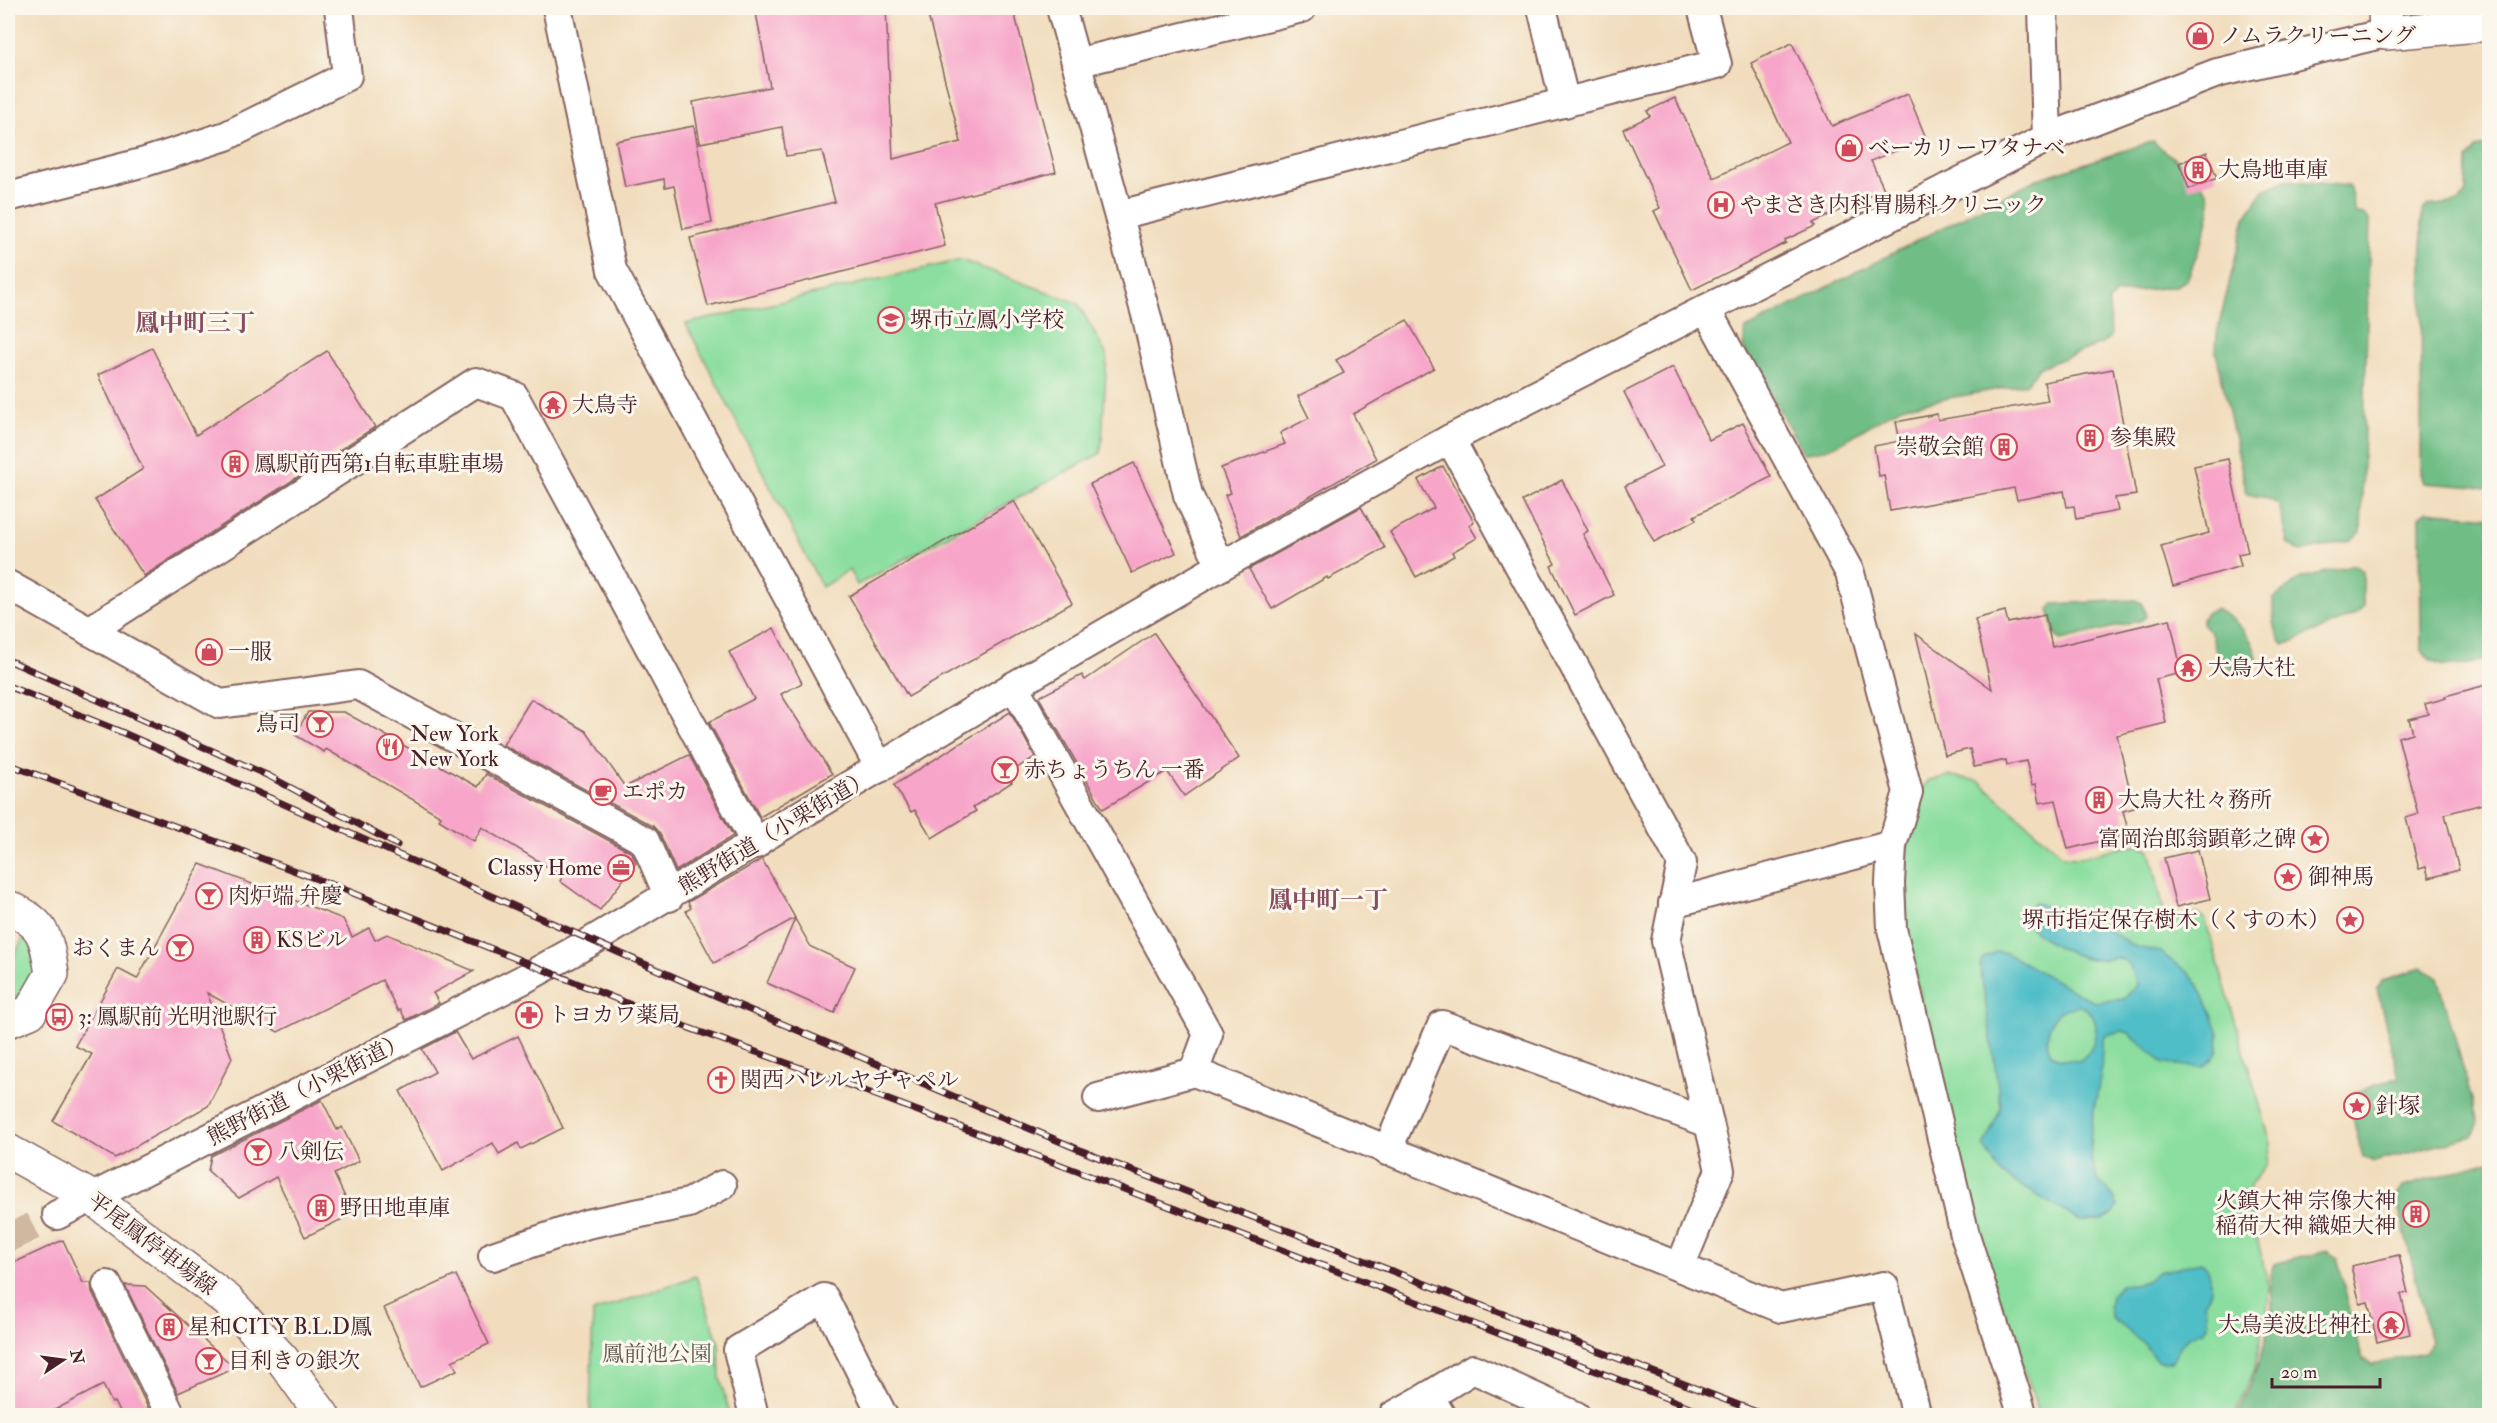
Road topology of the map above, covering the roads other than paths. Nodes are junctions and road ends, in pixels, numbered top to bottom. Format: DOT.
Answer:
graph roads {
  1 [pos="339,8"];
  2 [pos="557,8"];
  3 [pos="1061,8"];
  4 [pos="1302,8"];
  5 [pos="1542,8"];
  6 [pos="1702,8"];
  7 [pos="2043,8"];
  8 [pos="1231,16"];
  9 [pos="2385,20"];
  10 [pos="2490,24"];
  11 [pos="1076,63"];
  12 [pos="1565,103"];
  13 [pos="2047,138"];
  14 [pos="8,197"];
  15 [pos="1119,216"];
  16 [pos="1706,309"];
  17 [pos="1450,439"];
  18 [pos="1221,566"];
  19 [pos="8,585"];
  20 [pos="89,631"];
  21 [pos="1014,686"];
  22 [pos="880,768"];
  23 [pos="756,844"];
  24 [pos="1892,845"];
  25 [pos="669,897"];
  26 [pos="1673,903"];
  27 [pos="8,907"];
  28 [pos="8,1021"];
  29 [pos="1194,1072"];
  30 [pos="1098,1098"];
  31 [pos="1709,1123"];
  32 [pos="8,1151"];
  33 [pos="1387,1151"];
  34 [pos="722,1185"];
  35 [pos="91,1197"];
  36 [pos="57,1215"];
  37 [pos="493,1256"];
  38 [pos="1680,1267"];
  39 [pos="107,1285"];
  40 [pos="1435,1406"];
  41 [pos="171,1416"];
  42 [pos="323,1416"];
  43 [pos="754,1416"];
  44 [pos="883,1416"];
  45 [pos="1393,1416"];
  46 [pos="1576,1416"];
  47 [pos="1917,1416"];
  48 [pos="2023,1416"];
  1 -- 14 [label="street"];
  2 -- 22 [label="street"];
  3 -- 11 [label="street"];
  4 -- 8 [label="street"];
  5 -- 12 [label="street"];
  6 -- 12 [label="street"];
  7 -- 13 [label="street"];
  8 -- 11 [label="street"];
  9 -- 10 [label="main road"];
  9 -- 13 [label="street"];
  11 -- 15 [label="street"];
  12 -- 15 [label="street"];
  13 -- 16 [label="street, 熊野街道（小栗街道）"];
  15 -- 18 [label="street"];
  16 -- 17 [label="street, 熊野街道（小栗街道）"];
  16 -- 24 [label="street"];
  17 -- 18 [label="street, 熊野街道（小栗街道）"];
  17 -- 26 [label="street"];
  18 -- 21 [label="street, 熊野街道（小栗街道）"];
  19 -- 20 [label="street"];
  20 -- 23 [label="street"];
  20 -- 25 [label="street"];
  21 -- 22 [label="street, 熊野街道（小栗街道）"];
  21 -- 29 [label="street"];
  22 -- 23 [label="street, 熊野街道（小栗街道）"];
  23 -- 25 [label="street, 熊野街道（小栗街道）"];
  24 -- 26 [label="street"];
  24 -- 48 [label="street"];
  25 -- 35 [label="street, 熊野街道（小栗街道）"];
  26 -- 31 [label="street"];
  27 -- 28 [label="main road"];
  29 -- 30 [label="street"];
  29 -- 33 [label="street"];
  31 -- 33 [label="street"];
  31 -- 38 [label="street"];
  32 -- 35 [label="main road, 平尾鳳停車場線"];
  33 -- 38 [label="street"];
  34 -- 37 [label="street"];
  35 -- 36 [label="street, 熊野街道（小栗街道）"];
  35 -- 42 [label="main road, 平尾鳳停車場線"];
  38 -- 47 [label="street"];
  39 -- 41 [label="street"];
  40 -- 45 [label="street"];
  40 -- 46 [label="street"];
  43 -- 44 [label="street"];
}
